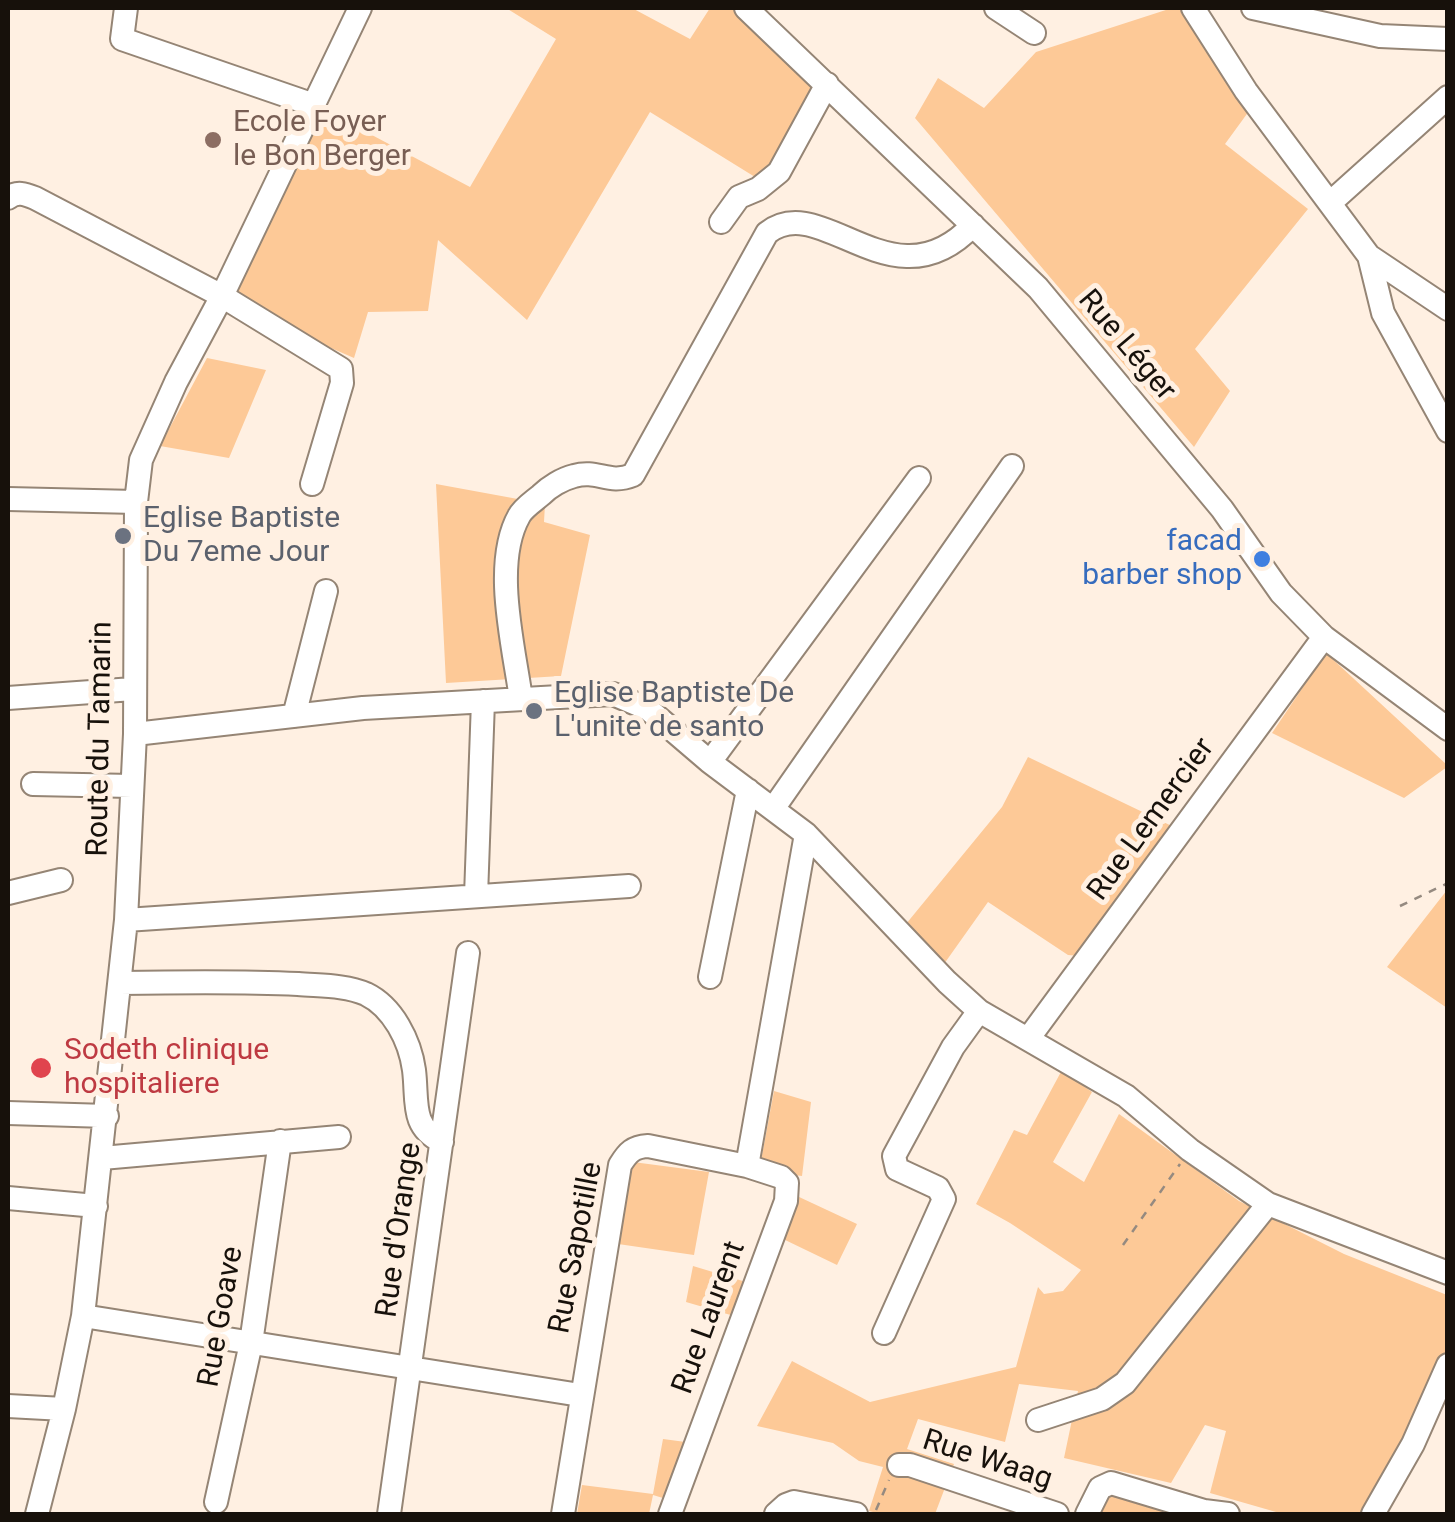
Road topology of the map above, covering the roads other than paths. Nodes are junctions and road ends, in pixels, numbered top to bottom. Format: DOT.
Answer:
graph roads {
  1 [pos="126,8"];
  2 [pos="360,8"];
  3 [pos="746,8"];
  4 [pos="996,8"];
  5 [pos="1193,8"];
  6 [pos="1253,8"];
  7 [pos="1034,32"];
  8 [pos="1448,40"];
  9 [pos="827,84"];
  10 [pos="1448,97"];
  11 [pos="314,105"];
  12 [pos="8,198"];
  13 [pos="1330,204"];
  14 [pos="721,222"];
  15 [pos="973,226"];
  16 [pos="1370,256"];
  17 [pos="222,296"];
  18 [pos="1448,309"];
  19 [pos="1448,431"];
  20 [pos="1012,466"];
  21 [pos="920,478"];
  22 [pos="312,484"];
  23 [pos="8,498"];
  24 [pos="136,502"];
  25 [pos="326,591"];
  26 [pos="1324,636"];
  27 [pos="133,689"];
  28 [pos="8,698"];
  29 [pos="521,699"];
  30 [pos="483,701"];
  31 [pos="294,716"];
  32 [pos="1448,730"];
  33 [pos="134,734"];
  34 [pos="710,762"];
  35 [pos="33,784"];
  36 [pos="132,786"];
  37 [pos="748,790"];
  38 [pos="773,809"];
  39 [pos="806,834"];
  40 [pos="61,880"];
  41 [pos="629,886"];
  42 [pos="8,893"];
  43 [pos="476,896"];
  44 [pos="126,920"];
  45 [pos="468,953"];
  46 [pos="710,978"];
  47 [pos="120,983"];
  48 [pos="979,1010"];
  49 [pos="1028,1039"];
  50 [pos="8,1112"];
  51 [pos="106,1116"];
  52 [pos="339,1137"];
  53 [pos="280,1141"];
  54 [pos="442,1142"];
  55 [pos="102,1158"];
  56 [pos="748,1166"];
  57 [pos="8,1198"];
  58 [pos="1268,1204"];
  59 [pos="96,1206"];
  60 [pos="1448,1273"];
  61 [pos="83,1316"];
  62 [pos="884,1333"];
  63 [pos="251,1343"];
  64 [pos="1448,1365"];
  65 [pos="412,1368"];
  66 [pos="580,1395"];
  67 [pos="8,1406"];
  68 [pos="64,1409"];
  69 [pos="1038,1420"];
  70 [pos="899,1465"];
  71 [pos="216,1502"];
  72 [pos="37,1514"];
  73 [pos="389,1514"];
  74 [pos="563,1514"];
  75 [pos="670,1514"];
  76 [pos="776,1514"];
  77 [pos="856,1514"];
  78 [pos="1057,1514"];
  79 [pos="1087,1514"];
  80 [pos="1228,1514"];
  81 [pos="1373,1514"];
  1 -- 11 [label="street"];
  2 -- 11 [label="street, Route du Tamarin"];
  3 -- 9 [label="street, Rue Léger"];
  4 -- 7 [label="street"];
  5 -- 13 [label="street"];
  6 -- 8 [label="street"];
  9 -- 14 [label="street"];
  9 -- 15 [label="street, Rue Léger"];
  10 -- 13 [label="street"];
  11 -- 17 [label="street, Route du Tamarin"];
  12 -- 17 [label="street"];
  13 -- 16 [label="street"];
  15 -- 26 [label="street, Rue Léger"];
  15 -- 29 [label="street"];
  16 -- 18 [label="street"];
  16 -- 19 [label="street"];
  17 -- 22 [label="street"];
  17 -- 24 [label="street, Route du Tamarin"];
  20 -- 38 [label="street"];
  21 -- 34 [label="street"];
  23 -- 24 [label="street"];
  24 -- 27 [label="street, Route du Tamarin"];
  25 -- 31 [label="street"];
  26 -- 32 [label="street, Rue Léger"];
  26 -- 49 [label="street, Rue Lemercier"];
  27 -- 28 [label="street"];
  27 -- 33 [label="street, Route du Tamarin"];
  29 -- 30 [label="street"];
  29 -- 34 [label="street"];
  30 -- 31 [label="street"];
  30 -- 43 [label="street"];
  31 -- 33 [label="street"];
  33 -- 36 [label="street, Route du Tamarin"];
  34 -- 37 [label="street"];
  35 -- 36 [label="street"];
  36 -- 44 [label="street, Route du Tamarin"];
  37 -- 38 [label="street"];
  37 -- 46 [label="street"];
  38 -- 39 [label="street"];
  39 -- 48 [label="street"];
  39 -- 56 [label="street"];
  40 -- 42 [label="street"];
  41 -- 43 [label="street"];
  43 -- 44 [label="street"];
  44 -- 47 [label="street, Route du Tamarin"];
  45 -- 54 [label="street, Rue d'Orange"];
  47 -- 51 [label="street, Route du Tamarin"];
  47 -- 54 [label="street"];
  48 -- 49 [label="street"];
  48 -- 62 [label="street"];
  49 -- 58 [label="street"];
  50 -- 51 [label="street"];
  51 -- 55 [label="street, Route du Tamarin"];
  52 -- 53 [label="street"];
  53 -- 55 [label="street"];
  53 -- 63 [label="street, Rue Goave"];
  54 -- 65 [label="street, Rue d'Orange"];
  55 -- 59 [label="street, Route du Tamarin"];
  56 -- 66 [label="street, Rue Sapotille"];
  56 -- 75 [label="street, Rue Laurent"];
  57 -- 59 [label="street"];
  58 -- 60 [label="street"];
  58 -- 69 [label="street"];
  59 -- 61 [label="street, Route du Tamarin"];
  61 -- 63 [label="street"];
  61 -- 68 [label="street, Route du Tamarin"];
  63 -- 65 [label="street"];
  63 -- 71 [label="street, Rue Goave"];
  64 -- 81 [label="street"];
  65 -- 66 [label="street"];
  65 -- 73 [label="street, Rue d'Orange"];
  66 -- 74 [label="street, Rue Sapotille"];
  67 -- 68 [label="street"];
  68 -- 72 [label="street, Route du Tamarin"];
  70 -- 78 [label="street, Rue Waag"];
  76 -- 77 [label="street"];
  79 -- 80 [label="street, Rue Waag"];
}
